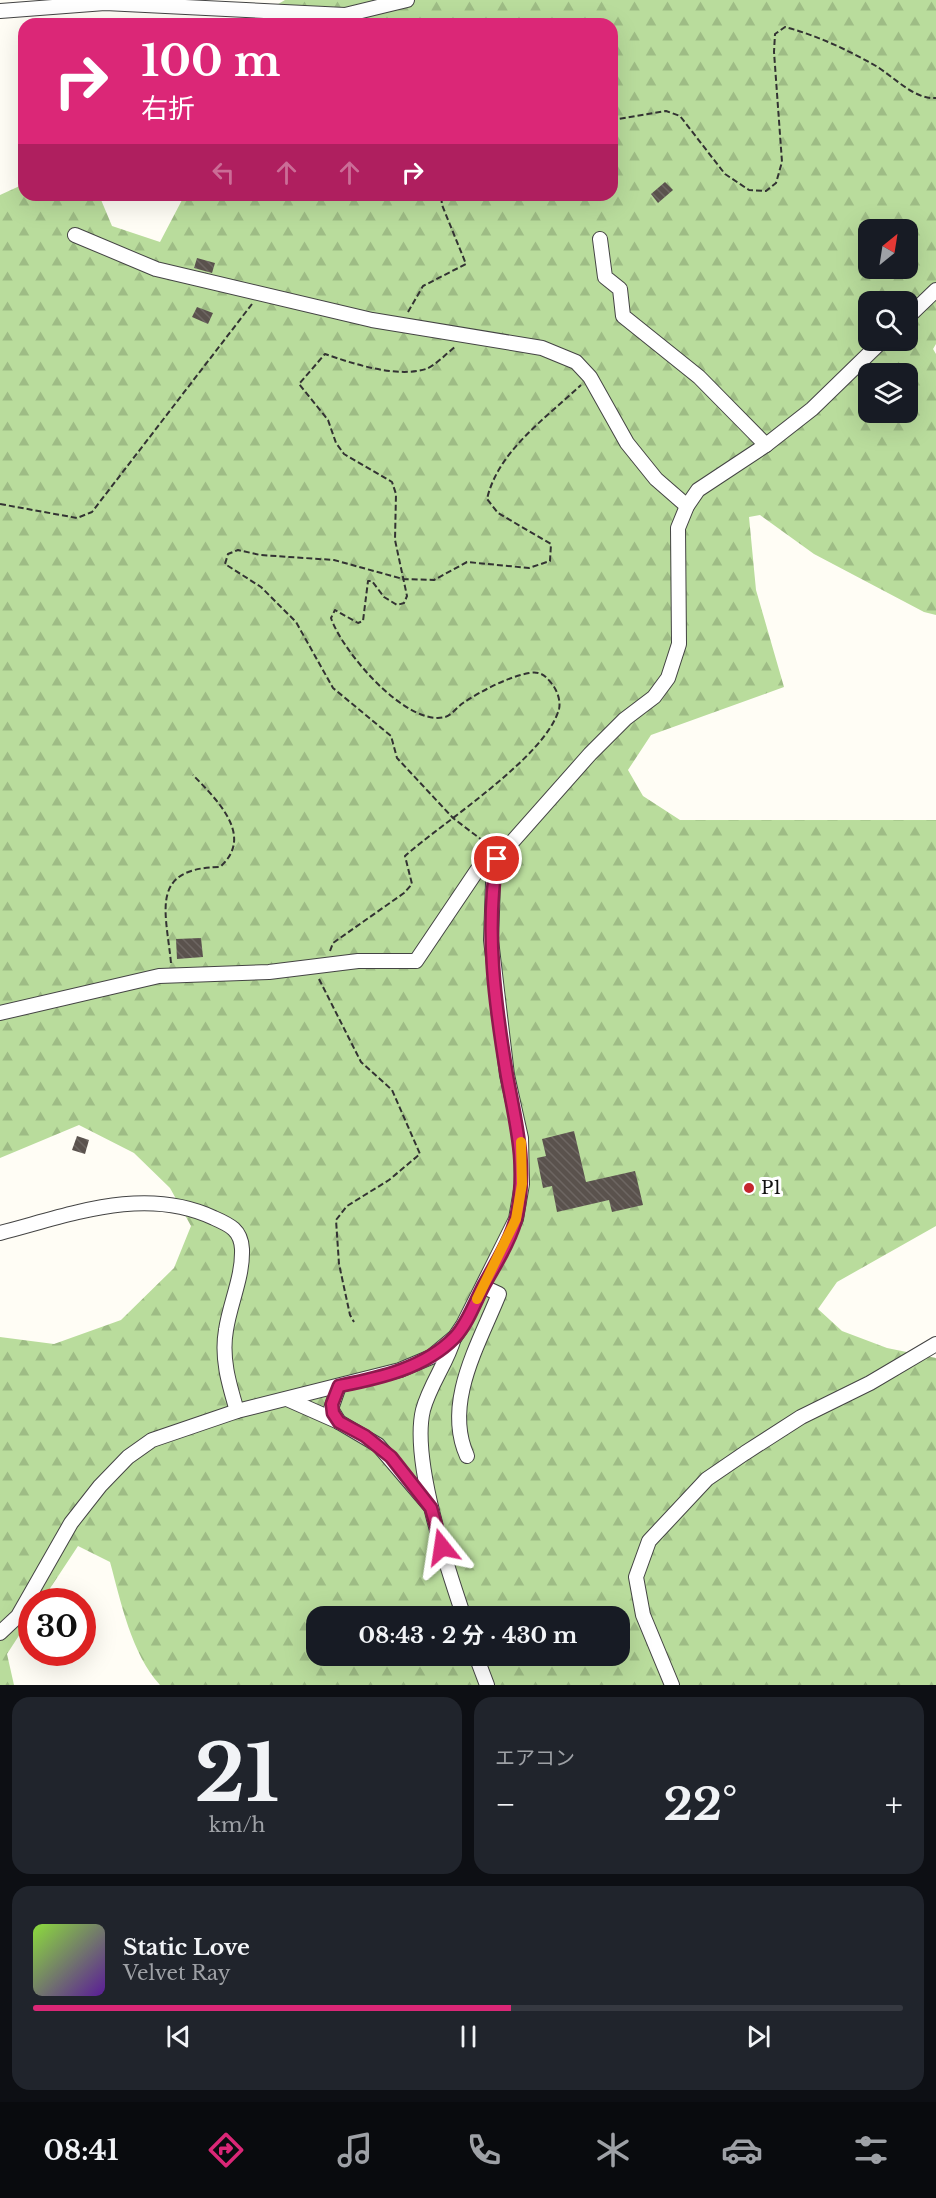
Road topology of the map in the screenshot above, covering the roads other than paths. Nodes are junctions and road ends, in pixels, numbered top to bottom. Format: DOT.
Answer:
graph roads {
  1 [pos="407,0"];
  2 [pos="105,2"];
  3 [pos="0,11"];
  4 [pos="75,235"];
  5 [pos="600,239"];
  6 [pos="936,290"];
  7 [pos="918,307"];
  8 [pos="872,351"];
  9 [pos="766,445"];
  10 [pos="687,506"];
  11 [pos="499,856"];
  12 [pos="0,1013"];
  13 [pos="0,1233"];
  14 [pos="484,1287"];
  15 [pos="454,1337"];
  16 [pos="936,1344"];
  17 [pos="409,1366"];
  18 [pos="339,1386"];
  19 [pos="429,1391"];
  20 [pos="287,1399"];
  21 [pos="237,1411"];
  22 [pos="339,1422"];
  23 [pos="467,1456"];
  24 [pos="431,1508"];
  25 [pos="461,1606"];
  26 [pos="0,1633"];
  27 [pos="480,1666"];
  28 [pos="487,1685"];
  29 [pos="672,1685"];
  1 -- 2 [label="street"];
  2 -- 3 [label="street"];
  4 -- 10 [label="street"];
  5 -- 9 [label="street"];
  6 -- 7 [label="street"];
  8 -- 9 [label="street"];
  9 -- 10 [label="street"];
  10 -- 11 [label="street"];
  11 -- 12 [label="street"];
  11 -- 14 [label="street"];
  13 -- 21 [label="street"];
  14 -- 15 [label="street"];
  14 -- 23 [label="street"];
  15 -- 17 [label="street"];
  15 -- 19 [label="street"];
  16 -- 29 [label="street"];
  17 -- 18 [label="street"];
  17 -- 19 [label="street"];
  18 -- 20 [label="street"];
  18 -- 22 [label="street"];
  19 -- 24 [label="street"];
  20 -- 21 [label="street"];
  20 -- 22 [label="street"];
  21 -- 26 [label="street"];
  22 -- 24 [label="street"];
  24 -- 25 [label="street"];
  27 -- 28 [label="street"];
}
